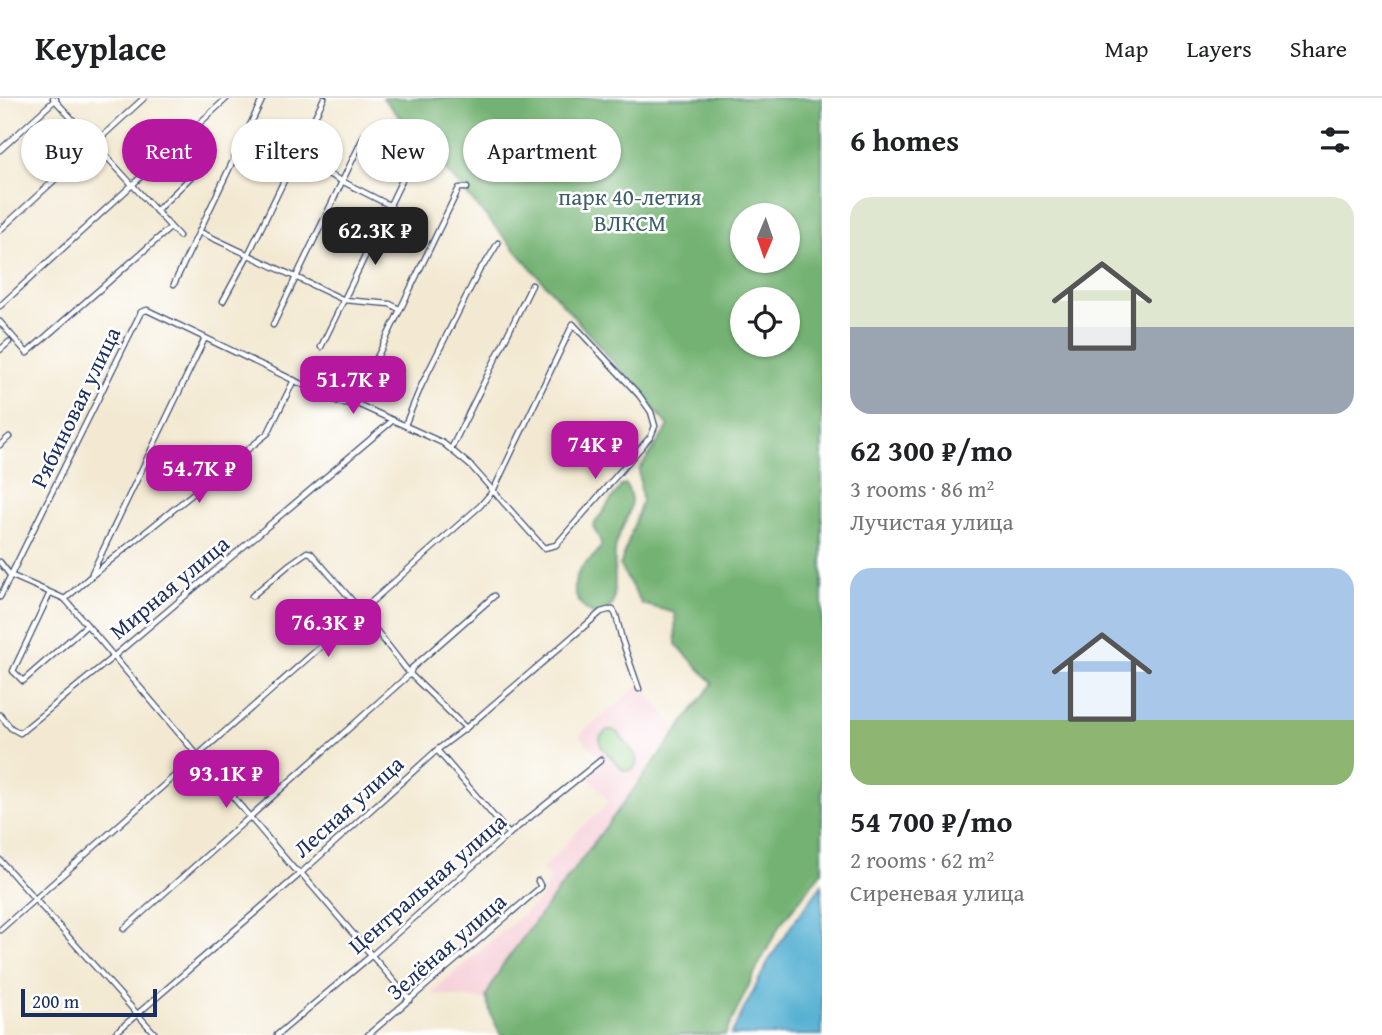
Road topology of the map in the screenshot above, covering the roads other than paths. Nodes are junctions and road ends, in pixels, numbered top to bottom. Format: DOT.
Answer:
graph roads {
  1 [pos="144,98"];
  2 [pos="227,98"];
  3 [pos="263,98"];
  4 [pos="324,98"];
  5 [pos="55,99"];
  6 [pos="72,119"];
  7 [pos="253,119"];
  8 [pos="313,119"];
  9 [pos="108,131"];
  10 [pos="0,150"];
  11 [pos="357,152"];
  12 [pos="108,159"];
  13 [pos="231,167"];
  14 [pos="344,181"];
  15 [pos="52,182"];
  16 [pos="186,182"];
  17 [pos="282,182"];
  18 [pos="401,182"];
  19 [pos="132,185"];
  20 [pos="467,188"];
  21 [pos="391,206"];
  22 [pos="156,211"];
  23 [pos="170,228"];
  24 [pos="0,230"];
  25 [pos="200,232"];
  26 [pos="179,236"];
  27 [pos="498,243"];
  28 [pos="248,254"];
  29 [pos="296,278"];
  30 [pos="174,284"];
  31 [pos="531,285"];
  32 [pos="344,300"];
  33 [pos="223,301"];
  34 [pos="0,306"];
  35 [pos="399,309"];
  36 [pos="0,322"];
  37 [pos="273,326"];
  38 [pos="205,338"];
  39 [pos="9,342"];
  40 [pos="321,347"];
  41 [pos="0,350"];
  42 [pos="294,380"];
  43 [pos="355,403"];
  44 [pos="393,421"];
  45 [pos="405,425"];
  46 [pos="9,437"];
  47 [pos="0,445"];
  48 [pos="451,449"];
  49 [pos="493,491"];
  50 [pos="0,562"];
  51 [pos="10,575"];
  52 [pos="90,577"];
  53 [pos="50,593"];
  54 [pos="252,596"];
  55 [pos="494,596"];
  56 [pos="0,597"];
  57 [pos="65,599"];
  58 [pos="362,612"];
  59 [pos="87,625"];
  60 [pos="113,657"];
  61 [pos="410,674"];
  62 [pos="639,688"];
  63 [pos="0,715"];
  64 [pos="466,728"];
  65 [pos="437,750"];
  66 [pos="198,757"];
  67 [pos="601,760"];
  68 [pos="249,817"];
  69 [pos="509,834"];
  70 [pos="0,860"];
  71 [pos="301,873"];
  72 [pos="538,881"];
  73 [pos="34,900"];
  74 [pos="124,929"];
  75 [pos="0,930"];
  76 [pos="372,955"];
  77 [pos="411,1000"];
  78 [pos="138,1014"];
  79 [pos="113,1035"];
  80 [pos="156,1035"];
  81 [pos="277,1035"];
  82 [pos="368,1035"];
  1 -- 9 [label="street"];
  2 -- 19 [label="street"];
  3 -- 7 [label="street"];
  4 -- 8 [label="street"];
  5 -- 6 [label="street"];
  5 -- 10 [label="street"];
  11 -- 14 [label="street"];
  12 -- 19 [label="street"];
  13 -- 25 [label="street"];
  14 -- 21 [label="street"];
  14 -- 29 [label="street"];
  15 -- 24 [label="street"];
  16 -- 22 [label="street"];
  17 -- 28 [label="street"];
  18 -- 21 [label="street"];
  19 -- 22 [label="street"];
  19 -- 34 [label="street"];
  20 -- 35 [label="street"];
  21 -- 32 [label="street"];
  22 -- 23 [label="street"];
  23 -- 26 [label="street"];
  23 -- 36 [label="street"];
  25 -- 28 [label="street"];
  25 -- 30 [label="street"];
  27 -- 45 [label="street"];
  28 -- 29 [label="street"];
  28 -- 33 [label="street"];
  29 -- 32 [label="street"];
  29 -- 37 [label="street"];
  31 -- 48 [label="street"];
  32 -- 35 [label="street"];
  32 -- 40 [label="street"];
  35 -- 43 [label="street"];
  38 -- 42 [label="street"];
  38 -- 51 [label="street, Рябиновая улица"];
  38 -- 52 [label="street"];
  39 -- 41 [label="street"];
  42 -- 43 [label="street"];
  42 -- 52 [label="street"];
  43 -- 44 [label="street"];
  44 -- 45 [label="street"];
  44 -- 60 [label="street, Мирная улица"];
  45 -- 48 [label="street"];
  46 -- 47 [label="street"];
  48 -- 49 [label="street"];
  49 -- 49 [label="street"];
  49 -- 58 [label="street"];
  50 -- 51 [label="street"];
  51 -- 53 [label="street"];
  51 -- 56 [label="street, Рябиновая улица"];
  52 -- 57 [label="street"];
  53 -- 57 [label="street"];
  53 -- 59 [label="street"];
  54 -- 58 [label="street"];
  55 -- 61 [label="street"];
  57 -- 59 [label="street"];
  58 -- 61 [label="street"];
  58 -- 66 [label="street"];
  59 -- 60 [label="street"];
  60 -- 63 [label="street, Мирная улица"];
  60 -- 66 [label="street"];
  61 -- 64 [label="street"];
  61 -- 68 [label="street"];
  62 -- 64 [label="street, Лесная улица"];
  64 -- 65 [label="street, Лесная улица"];
  65 -- 69 [label="street"];
  65 -- 71 [label="street, Лесная улица"];
  66 -- 68 [label="street"];
  66 -- 73 [label="street"];
  67 -- 69 [label="street, Центральная улица"];
  68 -- 71 [label="street"];
  68 -- 74 [label="street"];
  69 -- 76 [label="street, Центральная улица"];
  70 -- 73 [label="street"];
  71 -- 76 [label="street"];
  71 -- 78 [label="street, Лесная улица"];
  72 -- 77 [label="street, Зелёная улица"];
  73 -- 75 [label="street"];
  73 -- 78 [label="street"];
  76 -- 77 [label="street"];
  76 -- 81 [label="street, Центральная улица"];
  77 -- 82 [label="street, Зелёная улица"];
  78 -- 79 [label="street, Лесная улица"];
  78 -- 80 [label="street"];
}
